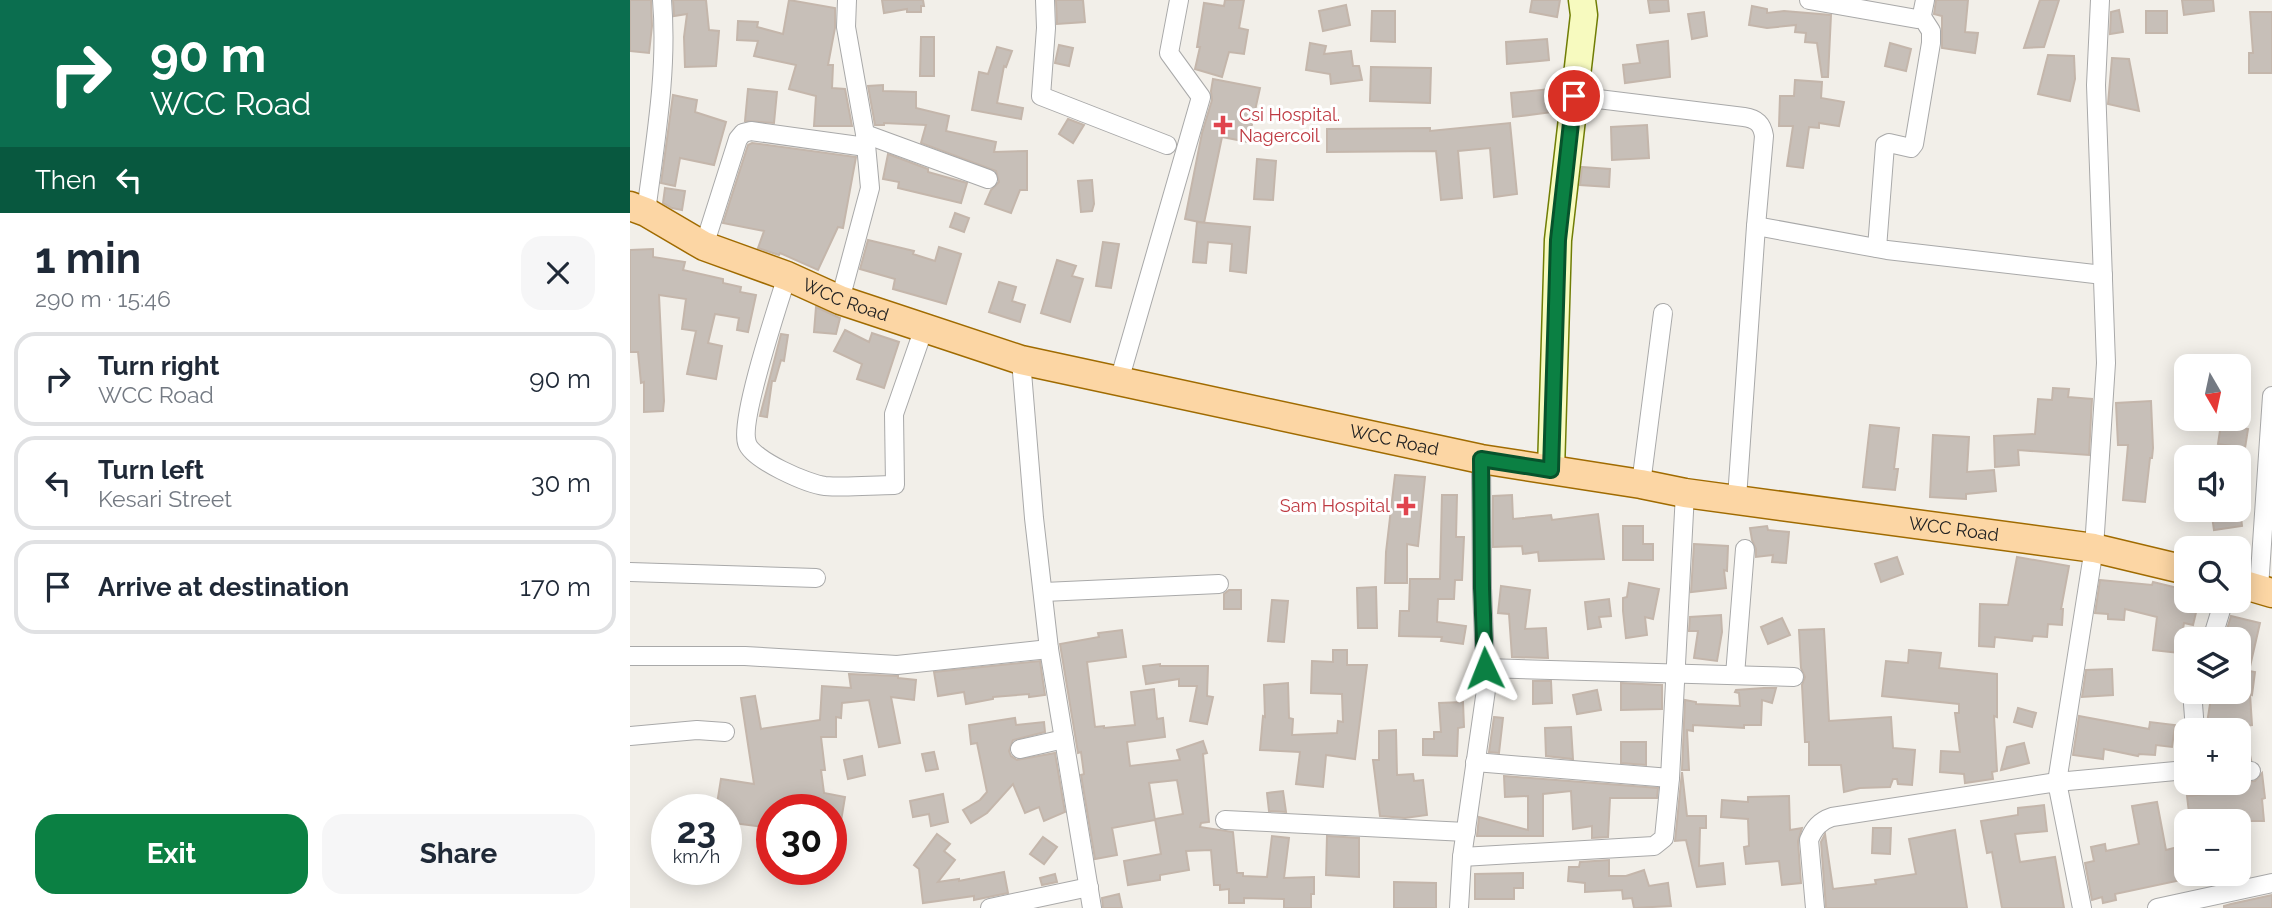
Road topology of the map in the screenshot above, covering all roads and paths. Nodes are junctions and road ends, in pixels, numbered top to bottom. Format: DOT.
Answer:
graph roads {
  1 [pos="662,0"];
  2 [pos="847,0"];
  3 [pos="1045,0"];
  4 [pos="1179,0"];
  5 [pos="1582,0"];
  6 [pos="1810,0"];
  7 [pos="2101,0"];
  8 [pos="1923,8"];
  9 [pos="1574,96"];
  10 [pos="866,140"];
  11 [pos="1167,145"];
  12 [pos="989,179"];
  13 [pos="638,209"];
  14 [pos="1756,226"];
  15 [pos="704,246"];
  16 [pos="1877,248"];
  17 [pos="2103,275"];
  18 [pos="787,276"];
  19 [pos="840,300"];
  20 [pos="1662,313"];
  21 [pos="924,328"];
  22 [pos="1021,360"];
  23 [pos="1119,381"];
  24 [pos="2272,396"];
  25 [pos="1481,459"];
  26 [pos="1551,470"];
  27 [pos="1642,484"];
  28 [pos="1685,493"];
  29 [pos="1737,498"];
  30 [pos="2094,548"];
  31 [pos="1745,549"];
  32 [pos="2174,567"];
  33 [pos="630,572"];
  34 [pos="816,578"];
  35 [pos="1219,584"];
  36 [pos="2256,588"];
  37 [pos="1044,592"];
  38 [pos="1049,649"];
  39 [pos="630,656"];
  40 [pos="1485,668"];
  41 [pos="1675,674"];
  42 [pos="1735,675"];
  43 [pos="1794,677"];
  44 [pos="725,732"];
  45 [pos="630,736"];
  46 [pos="1064,739"];
  47 [pos="1020,749"];
  48 [pos="1475,762"];
  49 [pos="2174,770"];
  50 [pos="1670,778"];
  51 [pos="2057,782"];
  52 [pos="1225,820"];
  53 [pos="1466,832"];
  54 [pos="1462,857"];
  55 [pos="2272,883"];
  56 [pos="1088,887"];
  57 [pos="2178,906"];
  58 [pos="990,908"];
  59 [pos="1092,908"];
  60 [pos="1459,908"];
  61 [pos="1815,908"];
  62 [pos="2082,908"];
  63 [pos="2157,908"];
  1 -- 13 [label="street"];
  2 -- 10 [label="street"];
  3 -- 11 [label="street"];
  4 -- 23 [label="street"];
  5 -- 9 [label="street"];
  6 -- 8 [label="street"];
  7 -- 17 [label="street"];
  8 -- 16 [label="street"];
  9 -- 14 [label="street"];
  9 -- 26 [label="street"];
  10 -- 12 [label="street"];
  10 -- 15 [label="street"];
  10 -- 19 [label="street"];
  13 -- 15 [label="main road, WCC Road"];
  14 -- 16 [label="street"];
  14 -- 29 [label="street"];
  15 -- 18 [label="main road, WCC Road"];
  16 -- 17 [label="street"];
  17 -- 30 [label="street"];
  18 -- 19 [label="main road, WCC Road"];
  18 -- 21 [label="street"];
  19 -- 21 [label="main road, WCC Road"];
  20 -- 27 [label="street"];
  21 -- 22 [label="main road, WCC Road"];
  22 -- 23 [label="main road, WCC Road"];
  22 -- 37 [label="street"];
  23 -- 25 [label="main road, WCC Road"];
  24 -- 36 [label="street"];
  25 -- 26 [label="main road, WCC Road"];
  25 -- 40 [label="street"];
  26 -- 27 [label="main road, WCC Road"];
  27 -- 28 [label="main road, WCC Road"];
  28 -- 29 [label="main road, WCC Road"];
  28 -- 41 [label="street"];
  29 -- 30 [label="main road, WCC Road"];
  30 -- 32 [label="main road, WCC Road"];
  30 -- 51 [label="street"];
  31 -- 42 [label="street"];
  33 -- 34 [label="street"];
  35 -- 37 [label="street"];
  37 -- 38 [label="street"];
  38 -- 39 [label="street"];
  38 -- 46 [label="street"];
  40 -- 41 [label="street"];
  40 -- 48 [label="street"];
  41 -- 42 [label="street"];
  41 -- 50 [label="street"];
  42 -- 43 [label="street"];
  44 -- 45 [label="street"];
  46 -- 47 [label="street"];
  46 -- 56 [label="street"];
  48 -- 50 [label="street"];
  48 -- 53 [label="street"];
  49 -- 51 [label="street"];
  50 -- 54 [label="street"];
  51 -- 61 [label="street"];
  51 -- 62 [label="street"];
  52 -- 53 [label="street"];
  53 -- 54 [label="street"];
  54 -- 60 [label="street"];
  55 -- 57 [label="street"];
  56 -- 58 [label="street"];
  56 -- 59 [label="street"];
  57 -- 63 [label="street"];
}
